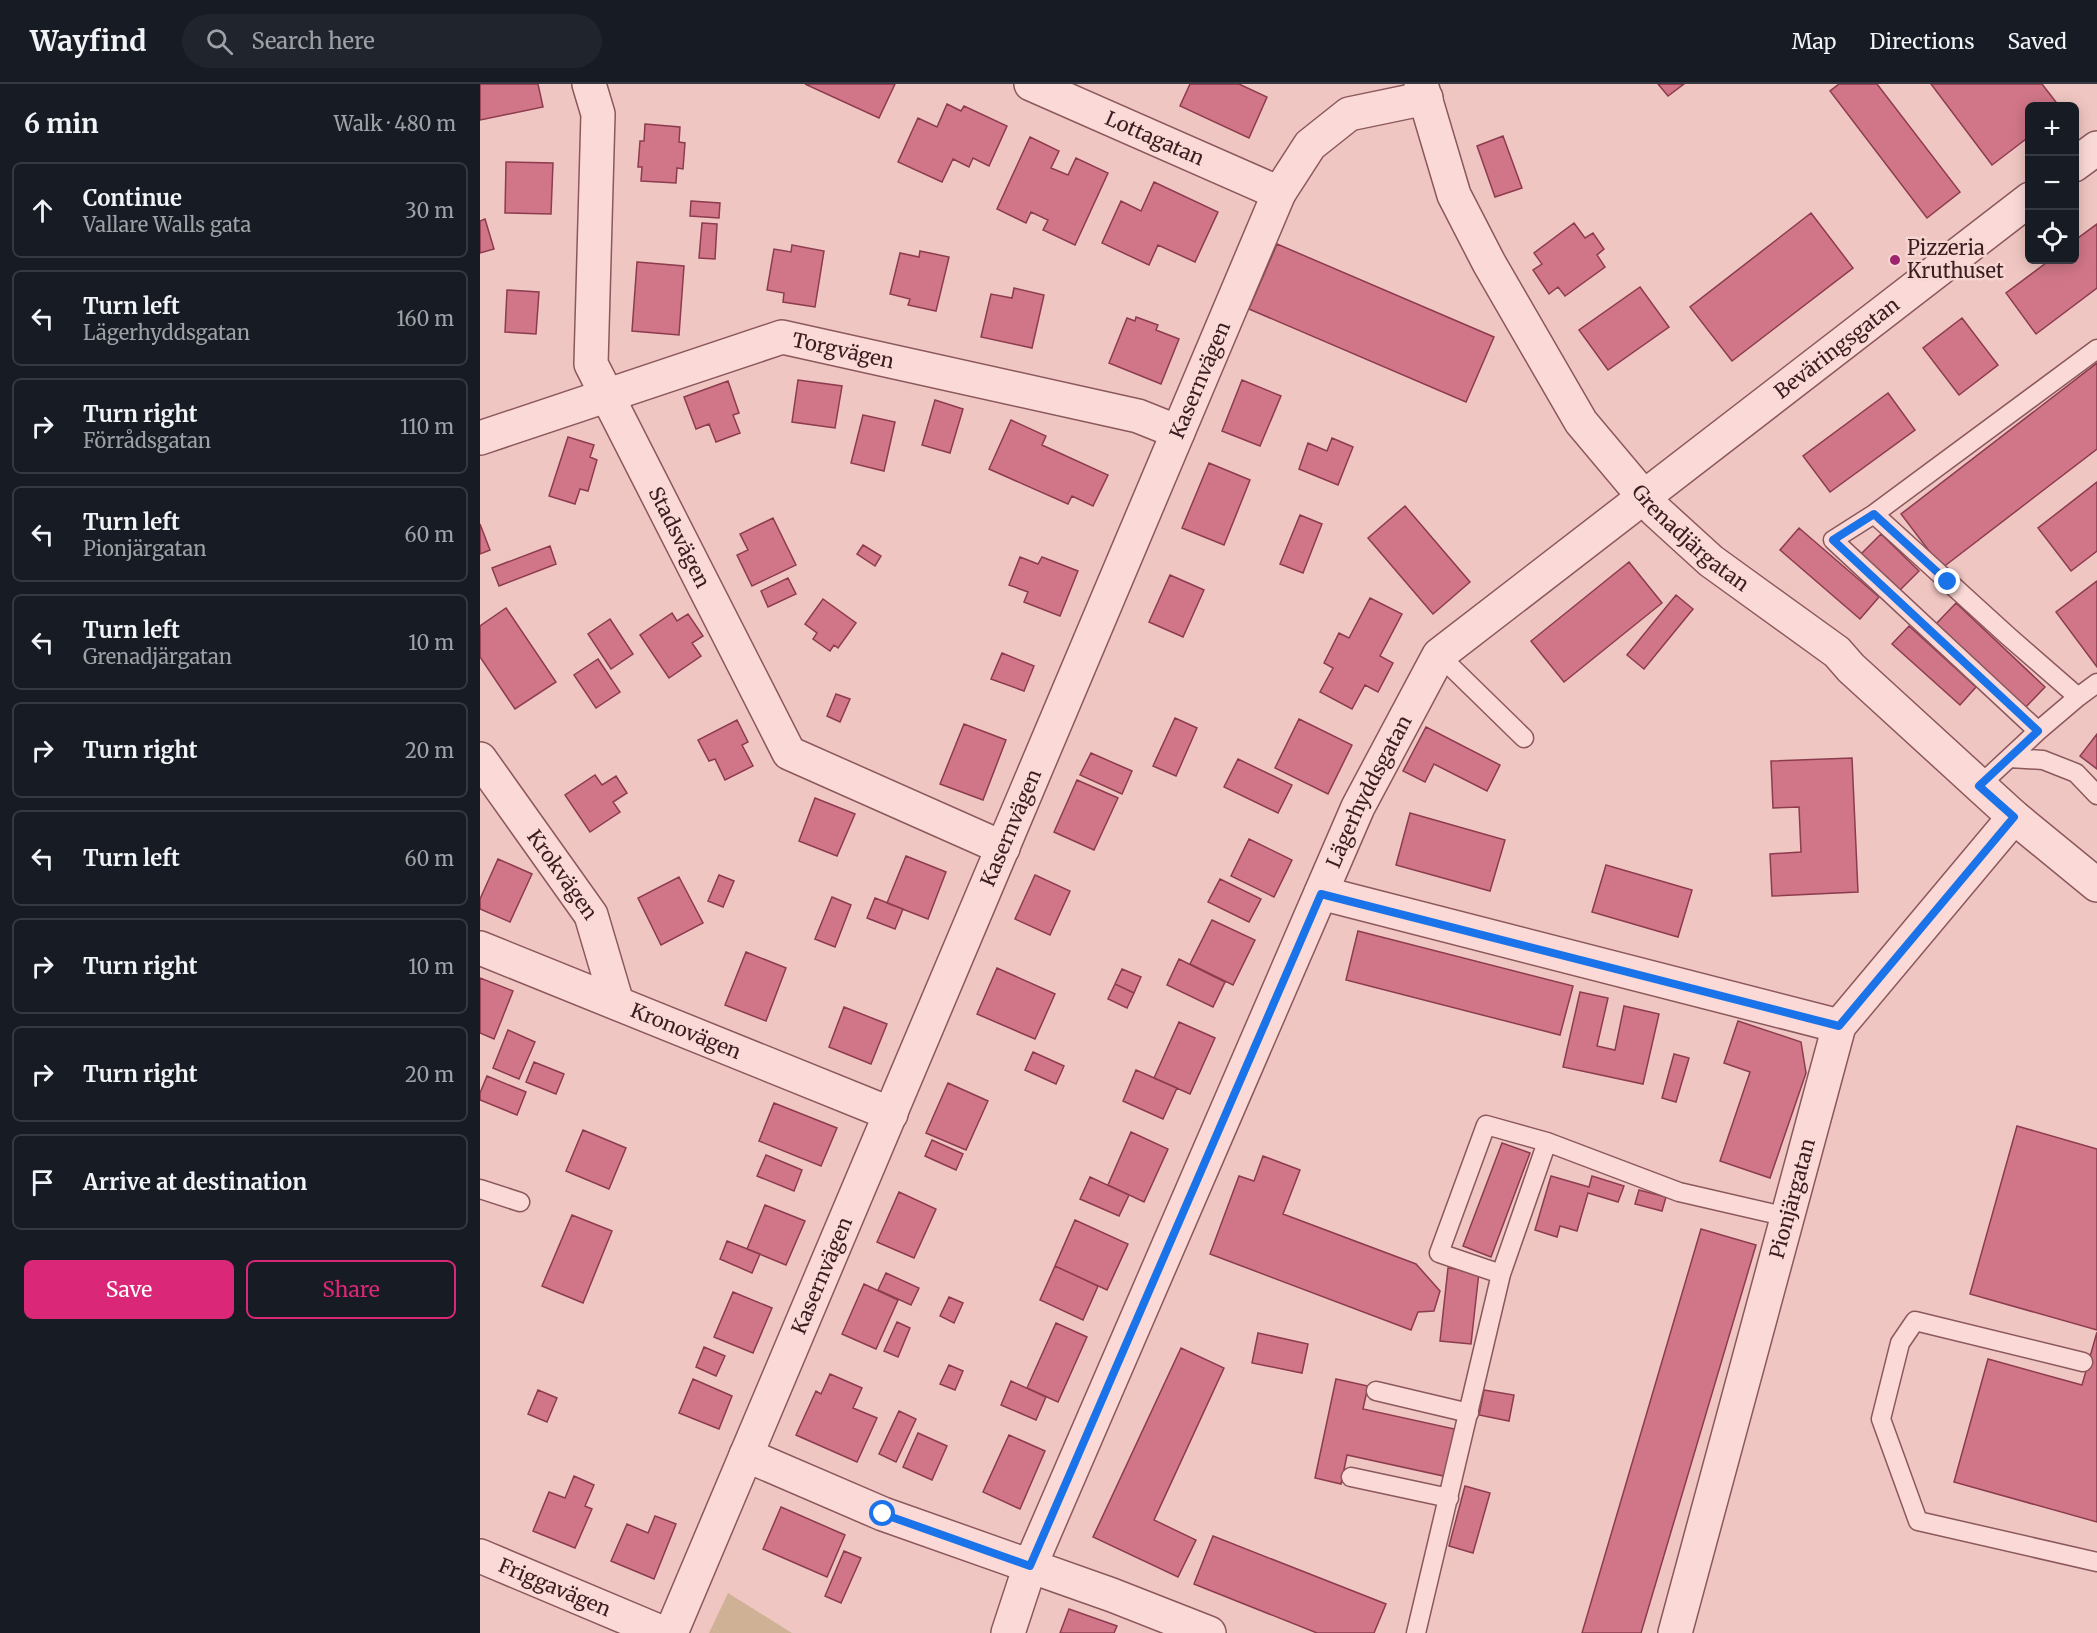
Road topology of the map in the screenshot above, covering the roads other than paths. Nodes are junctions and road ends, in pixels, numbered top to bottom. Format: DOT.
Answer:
graph roads {
  1 [pos="589,84"];
  2 [pos="1031,84"];
  3 [pos="1424,91"];
  4 [pos="2097,148"];
  5 [pos="2079,161"];
  6 [pos="1279,193"];
  7 [pos="2025,203"];
  8 [pos="2097,350"];
  9 [pos="606,394"];
  10 [pos="1178,432"];
  11 [pos="480,438"];
  12 [pos="1645,498"];
  13 [pos="1874,514"];
  14 [pos="1439,655"];
  15 [pos="2097,683"];
  16 [pos="2078,697"];
  17 [pos="2038,731"];
  18 [pos="1524,738"];
  19 [pos="2009,758"];
  20 [pos="480,759"];
  21 [pos="1979,786"];
  22 [pos="2097,795"];
  23 [pos="2014,817"];
  24 [pos="1003,848"];
  25 [pos="2097,885"];
  26 [pos="1321,894"];
  27 [pos="480,948"];
  28 [pos="616,1003"];
  29 [pos="1839,1026"];
  30 [pos="891,1114"];
  31 [pos="1547,1142"];
  32 [pos="480,1189"];
  33 [pos="520,1202"];
  34 [pos="1788,1218"];
  35 [pos="1501,1274"];
  36 [pos="2083,1362"];
  37 [pos="1376,1391"];
  38 [pos="1469,1413"];
  39 [pos="747,1455"];
  40 [pos="1351,1477"];
  41 [pos="1449,1498"];
  42 [pos="480,1556"];
  43 [pos="2097,1562"];
  44 [pos="1030,1566"];
  45 [pos="1169,1625"];
  46 [pos="663,1633"];
  47 [pos="671,1633"];
  48 [pos="1008,1633"];
  49 [pos="1209,1633"];
  50 [pos="1416,1633"];
  51 [pos="1675,1633"];
  1 -- 9 [label="street, Stadsvägen"];
  2 -- 6 [label="street, Lottagatan"];
  3 -- 6 [label="street, Kasernvägen"];
  3 -- 12 [label="street, Grenadjärgatan"];
  4 -- 5 [label="street"];
  6 -- 10 [label="street, Kasernvägen"];
  7 -- 12 [label="street, Beväringsgatan"];
  8 -- 13 [label="lane"];
  9 -- 10 [label="street, Torgvägen"];
  9 -- 11 [label="street, Torgvägen"];
  9 -- 24 [label="street, Stadsvägen"];
  10 -- 24 [label="street, Kasernvägen"];
  12 -- 14 [label="street, Lägerhyddsgatan"];
  12 -- 21 [label="street, Grenadjärgatan"];
  13 -- 16 [label="lane"];
  13 -- 17 [label="lane"];
  14 -- 18 [label="lane"];
  14 -- 26 [label="street, Lägerhyddsgatan"];
  15 -- 16 [label="lane"];
  16 -- 17 [label="lane"];
  17 -- 19 [label="lane"];
  19 -- 21 [label="lane"];
  19 -- 22 [label="lane"];
  20 -- 28 [label="street, Krokvägen"];
  21 -- 23 [label="street, Grenadjärgatan"];
  23 -- 25 [label="street, Grenadjärgatan"];
  23 -- 29 [label="street, Pionjärgatan"];
  24 -- 30 [label="street, Kasernvägen"];
  26 -- 29 [label="street"];
  26 -- 44 [label="street, Lägerhyddsgatan"];
  27 -- 28 [label="street, Kronovägen"];
  28 -- 30 [label="street, Kronovägen"];
  29 -- 34 [label="street, Pionjärgatan"];
  30 -- 39 [label="street, Kasernvägen"];
  31 -- 34 [label="lane"];
  31 -- 35 [label="lane"];
  31 -- 35 [label="lane"];
  32 -- 33 [label="lane"];
  34 -- 51 [label="street, Pionjärgatan"];
  35 -- 38 [label="lane"];
  36 -- 43 [label="lane"];
  37 -- 38 [label="lane"];
  38 -- 41 [label="lane"];
  39 -- 44 [label="street"];
  39 -- 47 [label="street, Kasernvägen"];
  40 -- 41 [label="lane"];
  41 -- 50 [label="lane"];
  42 -- 46 [label="street, Friggavägen"];
  44 -- 45 [label="street"];
  44 -- 48 [label="street, Lägerhyddsgatan"];
  45 -- 49 [label="street"];
}
